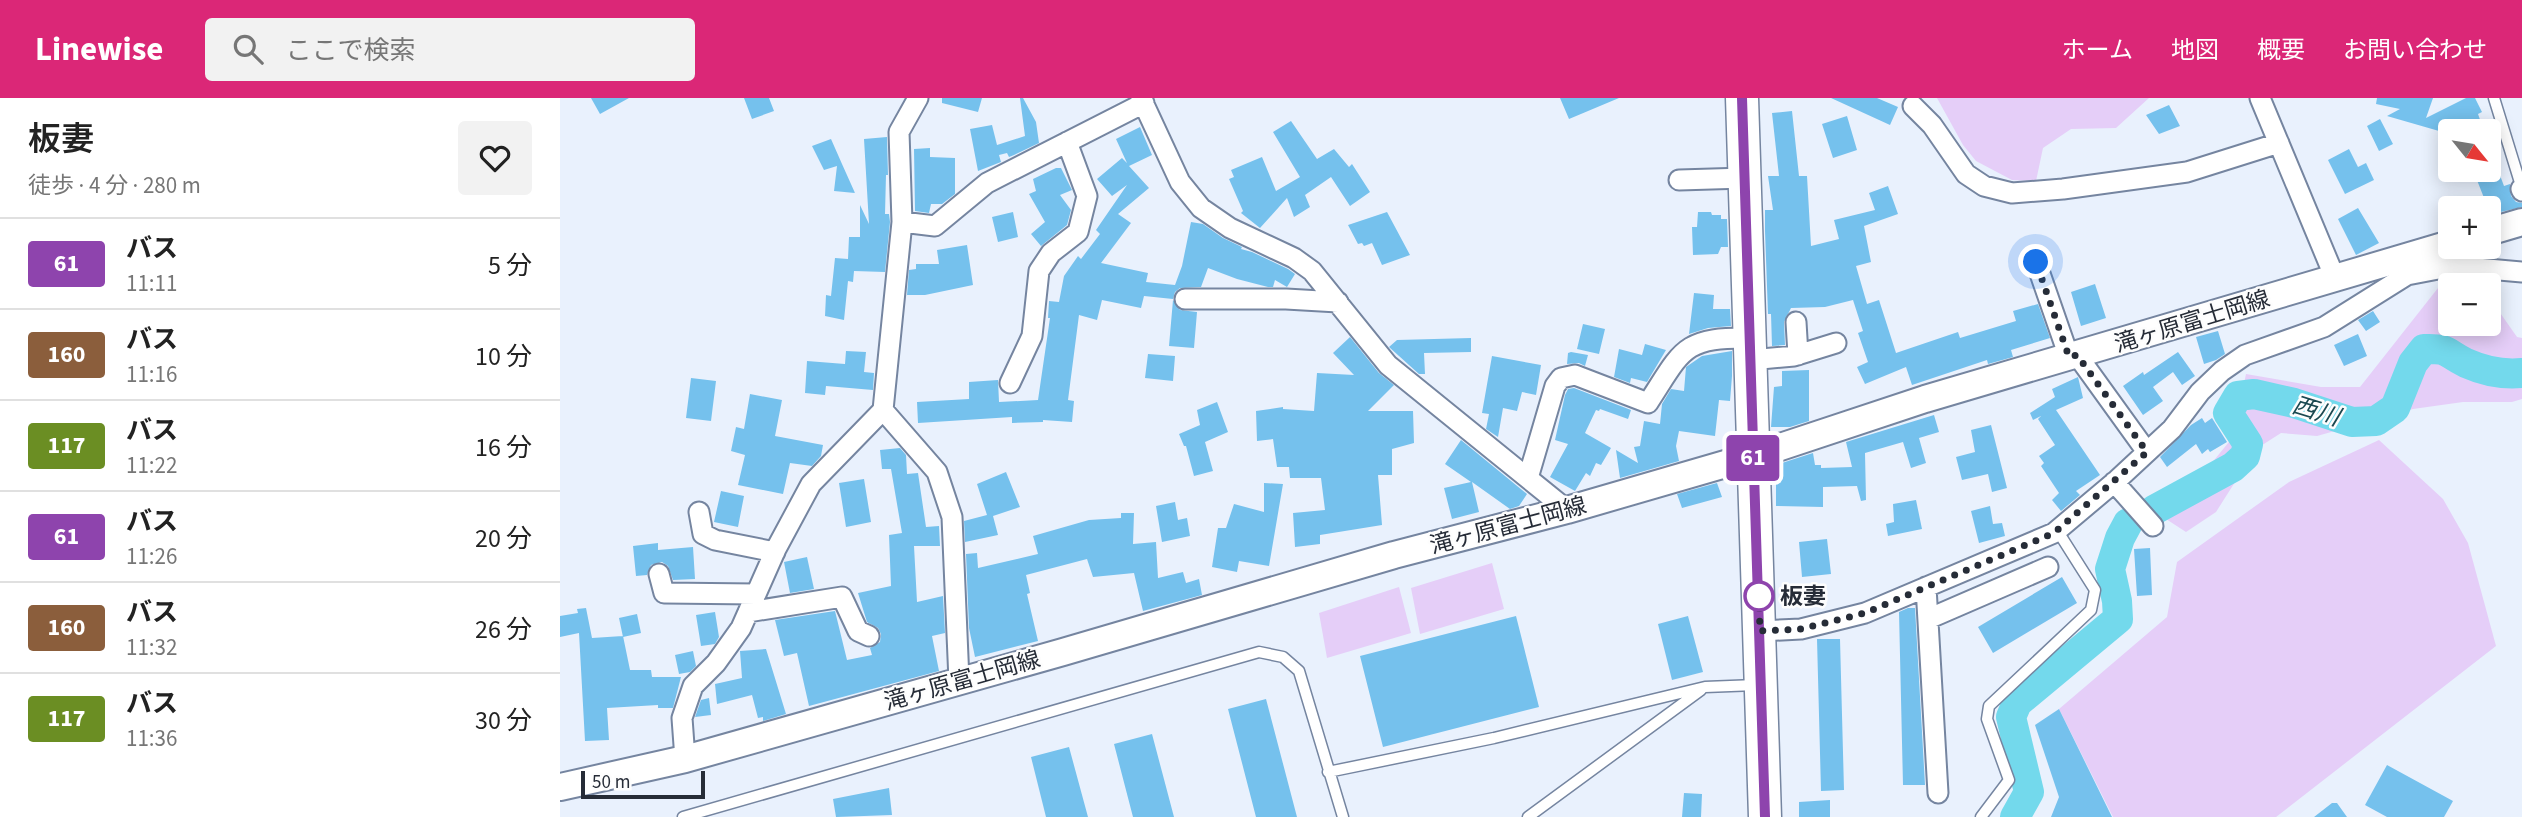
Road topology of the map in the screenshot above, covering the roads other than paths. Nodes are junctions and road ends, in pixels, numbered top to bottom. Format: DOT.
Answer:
graph roads {
  1 [pos="918,98"];
  2 [pos="1742,98"];
  3 [pos="2260,98"];
  4 [pos="2494,98"];
  5 [pos="1143,100"];
  6 [pos="1913,106"];
  7 [pos="1067,142"];
  8 [pos="2279,143"];
  9 [pos="1745,178"];
  10 [pos="1679,180"];
  11 [pos="2522,190"];
  12 [pos="902,222"];
  13 [pos="2522,222"];
  14 [pos="2501,228"];
  15 [pos="2438,250"];
  16 [pos="2036,262"];
  17 [pos="2405,267"];
  18 [pos="2522,272"];
  19 [pos="2335,278"];
  20 [pos="1185,299"];
  21 [pos="1338,302"];
  22 [pos="1796,322"];
  23 [pos="1836,343"];
  24 [pos="1750,349"];
  25 [pos="1798,355"];
  26 [pos="2073,356"];
  27 [pos="1010,383"];
  28 [pos="883,410"];
  29 [pos="2147,452"];
  30 [pos="1753,456"];
  31 [pos="1528,478"];
  32 [pos="2114,482"];
  33 [pos="1567,510"];
  34 [pos="699,512"];
  35 [pos="2153,526"];
  36 [pos="2057,530"];
  37 [pos="775,552"];
  38 [pos="2048,567"];
  39 [pos="659,574"];
  40 [pos="1926,587"];
  41 [pos="752,603"];
  42 [pos="1928,619"];
  43 [pos="1760,631"];
  44 [pos="869,636"];
  45 [pos="959,681"];
  46 [pos="1761,685"];
  47 [pos="1705,687"];
  48 [pos="685,759"];
  49 [pos="1328,772"];
  50 [pos="560,787"];
  51 [pos="1938,793"];
  52 [pos="682,817"];
  53 [pos="1343,817"];
  54 [pos="1528,817"];
  55 [pos="1765,817"];
  56 [pos="1981,817"];
  1 -- 12 [label="street"];
  2 -- 9 [label="highway"];
  3 -- 8 [label="street"];
  4 -- 11 [label="lane"];
  5 -- 7 [label="street"];
  5 -- 21 [label="street"];
  6 -- 8 [label="street"];
  7 -- 12 [label="street"];
  7 -- 27 [label="street"];
  8 -- 19 [label="street"];
  9 -- 10 [label="street"];
  9 -- 24 [label="highway"];
  12 -- 28 [label="street"];
  13 -- 14 [label="main road"];
  15 -- 17 [label="main road, 滝ヶ原富士岡線"];
  16 -- 26 [label="street"];
  17 -- 18 [label="street"];
  17 -- 19 [label="main road, 滝ヶ原富士岡線"];
  17 -- 29 [label="street"];
  19 -- 26 [label="main road, 滝ヶ原富士岡線"];
  20 -- 21 [label="street"];
  21 -- 31 [label="street"];
  22 -- 25 [label="street"];
  23 -- 25 [label="street"];
  24 -- 25 [label="street"];
  24 -- 30 [label="highway"];
  24 -- 31 [label="street"];
  26 -- 29 [label="street"];
  26 -- 30 [label="main road, 滝ヶ原富士岡線"];
  28 -- 37 [label="street"];
  28 -- 45 [label="street"];
  29 -- 32 [label="street"];
  30 -- 33 [label="main road, 滝ヶ原富士岡線"];
  30 -- 43 [label="highway"];
  31 -- 33 [label="street"];
  32 -- 35 [label="street"];
  32 -- 36 [label="street"];
  33 -- 45 [label="main road, 滝ヶ原富士岡線"];
  34 -- 37 [label="street"];
  36 -- 40 [label="street"];
  36 -- 56 [label="lane"];
  37 -- 41 [label="street"];
  38 -- 42 [label="street"];
  39 -- 41 [label="street"];
  40 -- 42 [label="street"];
  40 -- 43 [label="street"];
  41 -- 44 [label="street"];
  41 -- 48 [label="street"];
  42 -- 51 [label="street"];
  43 -- 46 [label="highway"];
  45 -- 48 [label="main road, 滝ヶ原富士岡線"];
  46 -- 47 [label="lane"];
  46 -- 55 [label="highway"];
  47 -- 49 [label="lane"];
  47 -- 54 [label="lane"];
  48 -- 50 [label="main road, 滝ヶ原富士岡線"];
  49 -- 52 [label="lane"];
  49 -- 53 [label="lane"];
}
